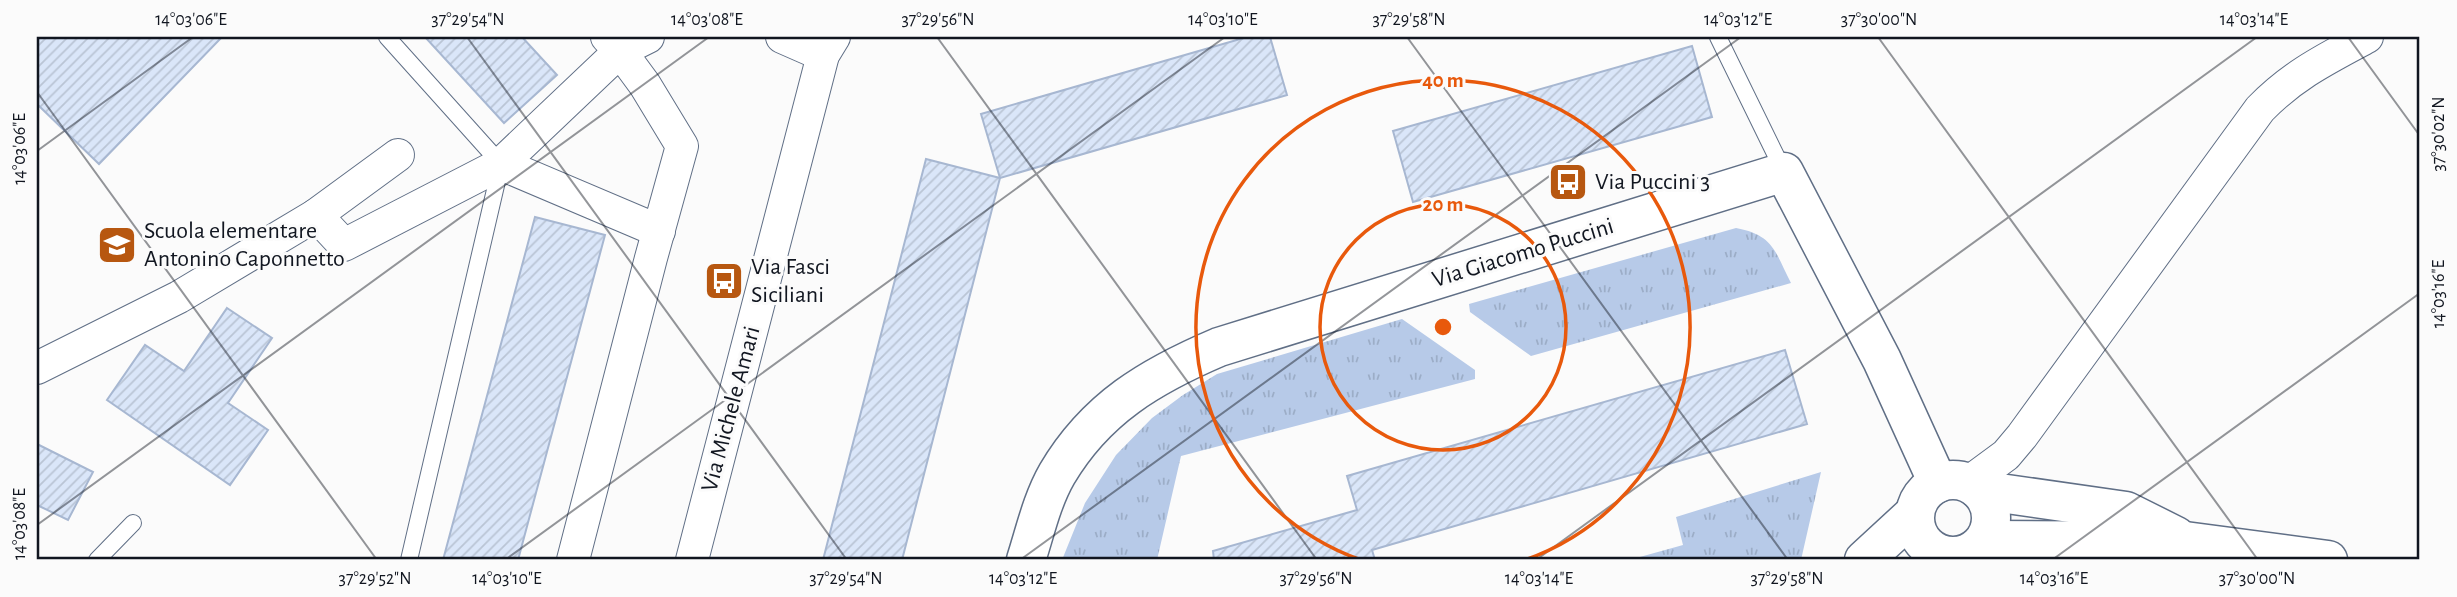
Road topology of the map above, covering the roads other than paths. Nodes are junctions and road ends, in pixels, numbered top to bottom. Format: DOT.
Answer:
graph roads {
  1 [pos="387,37"];
  2 [pos="648,37"];
  3 [pos="782,37"];
  4 [pos="1718,37"];
  5 [pos="2367,37"];
  6 [pos="614,44"];
  7 [pos="829,46"];
  8 [pos="398,155"];
  9 [pos="501,164"];
  10 [pos="1784,172"];
  11 [pos="316,215"];
  12 [pos="659,231"];
  13 [pos="37,368"];
  14 [pos="1962,485"];
  15 [pos="1915,513"];
  16 [pos="133,523"];
  17 [pos="1986,540"];
  18 [pos="2185,541"];
  19 [pos="1944,558"];
  20 [pos="97,560"];
  21 [pos="409,560"];
  22 [pos="573,560"];
  23 [pos="692,560"];
  24 [pos="1026,560"];
  25 [pos="1864,560"];
  26 [pos="2328,560"];
  1 -- 9 [label="lane"];
  2 -- 6 [label="street"];
  3 -- 7 [label="street"];
  4 -- 10 [label="lane"];
  5 -- 14 [label="street"];
  6 -- 9 [label="street"];
  6 -- 12 [label="street"];
  7 -- 23 [label="street, Via Michele Amari"];
  8 -- 11 [label="street"];
  9 -- 11 [label="street"];
  9 -- 12 [label="street"];
  9 -- 21 [label="lane"];
  10 -- 14 [label="main road"];
  10 -- 24 [label="main road, Via Giacomo Puccini"];
  11 -- 13 [label="street"];
  12 -- 22 [label="street"];
  14 -- 15 [label="main road"];
  14 -- 17 [label="main road"];
  14 -- 18 [label="main road"];
  15 -- 19 [label="main road"];
  15 -- 25 [label="main road"];
  16 -- 20 [label="lane"];
  17 -- 18 [label="main road"];
  17 -- 19 [label="main road"];
  18 -- 26 [label="main road"];
}
